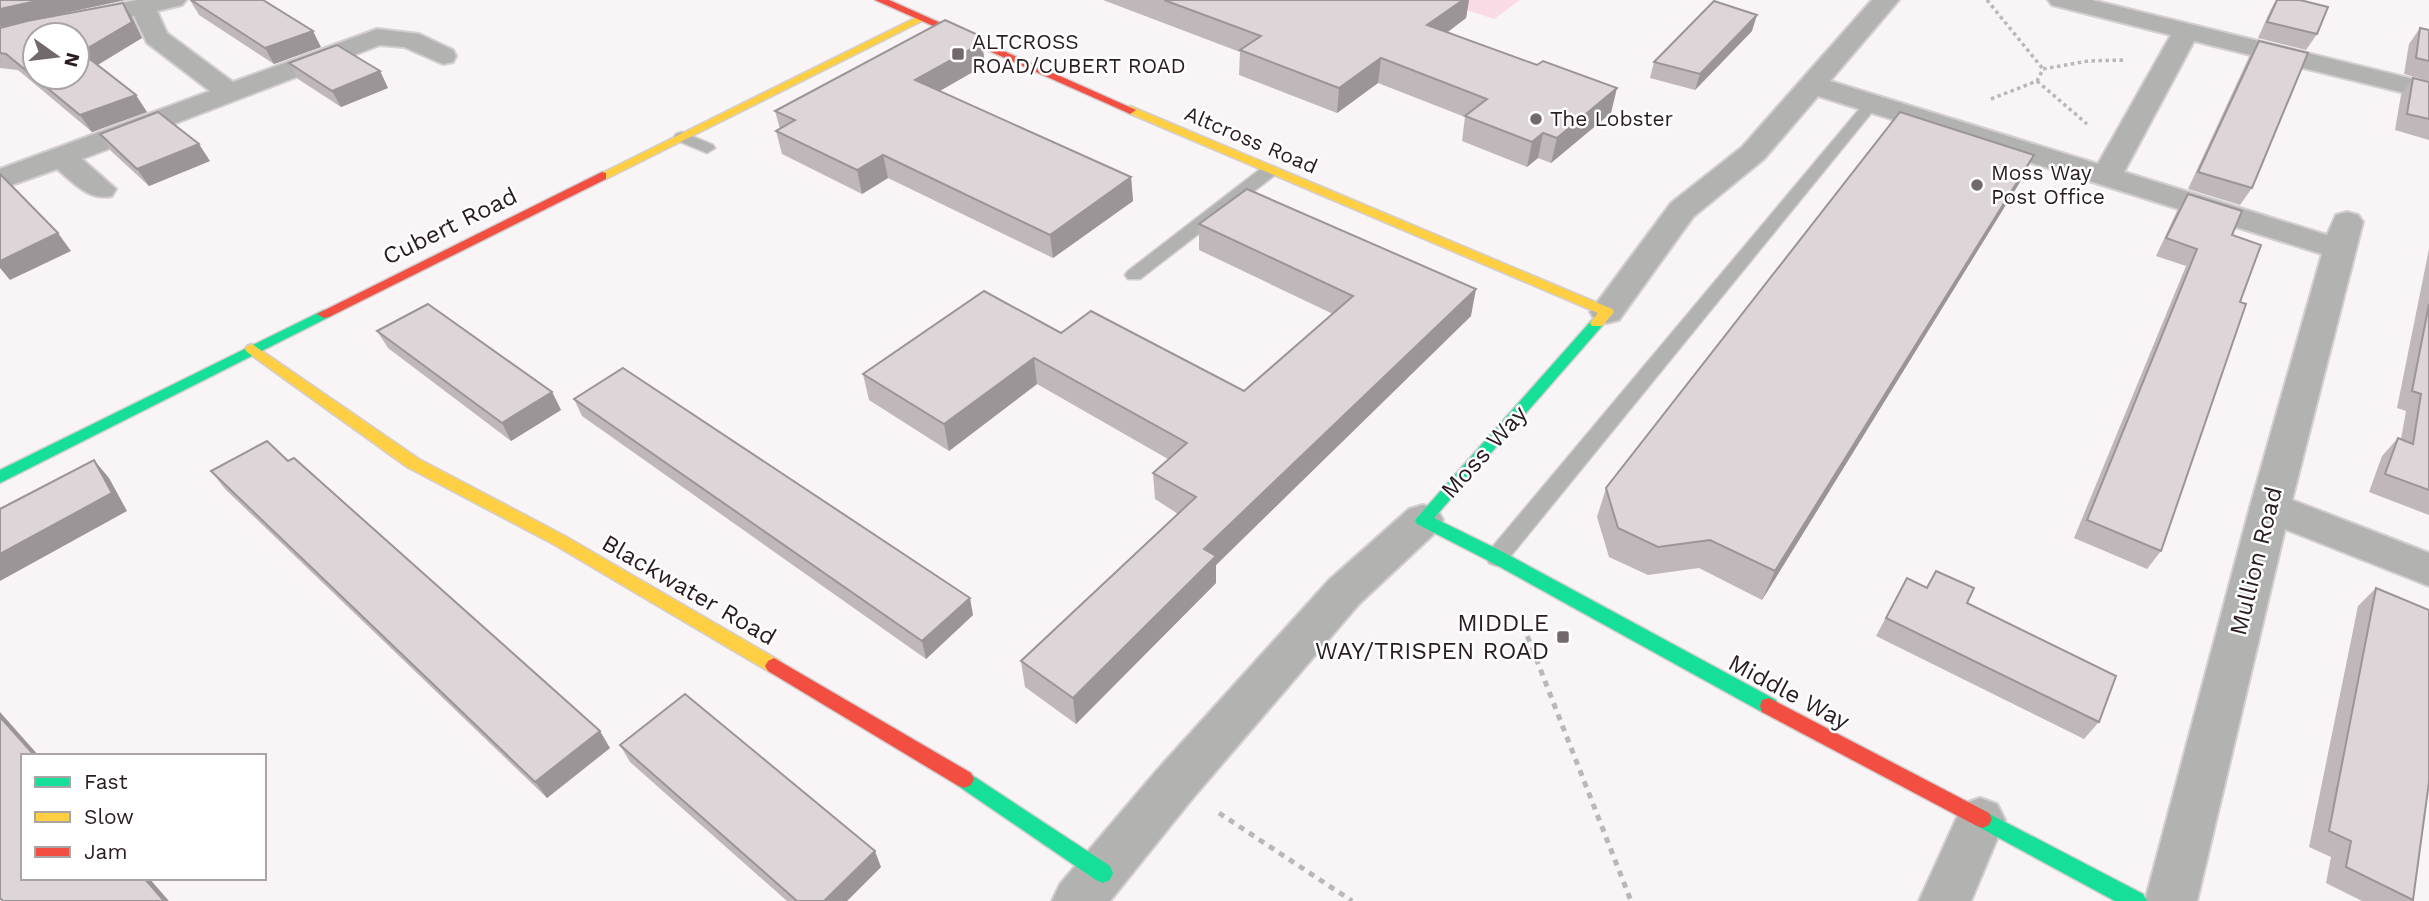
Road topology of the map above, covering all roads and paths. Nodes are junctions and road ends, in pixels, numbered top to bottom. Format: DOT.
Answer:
graph roads {
  1 [pos="173,0"];
  2 [pos="880,0"];
  3 [pos="1886,0"];
  4 [pos="1987,0"];
  5 [pos="2061,0"];
  6 [pos="143,8"];
  7 [pos="921,19"];
  8 [pos="2186,32"];
  9 [pos="0,37"];
  10 [pos="443,56"];
  11 [pos="2168,59"];
  12 [pos="2043,69"];
  13 [pos="2037,81"];
  14 [pos="1813,86"];
  15 [pos="2429,91"];
  16 [pos="229,92"];
  17 [pos="1872,103"];
  18 [pos="1934,122"];
  19 [pos="682,137"];
  20 [pos="707,148"];
  21 [pos="60,157"];
  22 [pos="2114,165"];
  23 [pos="1269,171"];
  24 [pos="0,180"];
  25 [pos="101,189"];
  26 [pos="1134,275"];
  27 [pos="1608,312"];
  28 [pos="252,349"];
  29 [pos="0,477"];
  30 [pos="2270,507"];
  31 [pos="1423,520"];
  32 [pos="1497,557"];
  33 [pos="2429,570"];
  34 [pos="1175,784"];
  35 [pos="1980,820"];
  36 [pos="1091,887"];
  37 [pos="1352,901"];
  38 [pos="1631,901"];
  39 [pos="1944,901"];
  40 [pos="2136,901"];
  41 [pos="2171,901"];
  1 -- 6 [label="street"];
  2 -- 7 [label="street, Altcross Road"];
  3 -- 14 [label="street, Moss Way"];
  4 -- 12 [label="path"];
  5 -- 8 [label="street"];
  6 -- 9 [label="street"];
  6 -- 16 [label="street"];
  7 -- 19 [label="street, Cubert Road"];
  7 -- 23 [label="street, Altcross Road"];
  8 -- 11 [label="street"];
  8 -- 15 [label="street"];
  10 -- 16 [label="street"];
  11 -- 12 [label="path"];
  11 -- 22 [label="street"];
  12 -- 13 [label="path"];
  13 -- 18 [label="path"];
  13 -- 22 [label="path"];
  14 -- 17 [label="street"];
  14 -- 27 [label="street, Moss Way"];
  16 -- 21 [label="street"];
  17 -- 18 [label="street"];
  17 -- 32 [label="lane"];
  18 -- 22 [label="street"];
  19 -- 20 [label="lane"];
  19 -- 28 [label="street, Cubert Road"];
  21 -- 24 [label="street"];
  21 -- 25 [label="street"];
  22 -- 30 [label="street, Mullion Road"];
  23 -- 26 [label="lane"];
  23 -- 27 [label="street, Altcross Road"];
  27 -- 31 [label="street, Moss Way"];
  28 -- 29 [label="street, Cubert Road"];
  28 -- 36 [label="street, Blackwater Road"];
  30 -- 33 [label="street"];
  30 -- 41 [label="street, Mullion Road"];
  31 -- 32 [label="street, Middle Way"];
  31 -- 34 [label="street, Moss Way"];
  32 -- 35 [label="street, Middle Way"];
  32 -- 38 [label="path"];
  34 -- 36 [label="street, Moss Way"];
  34 -- 37 [label="path"];
  35 -- 39 [label="street"];
  35 -- 40 [label="street, Middle Way"];
}
